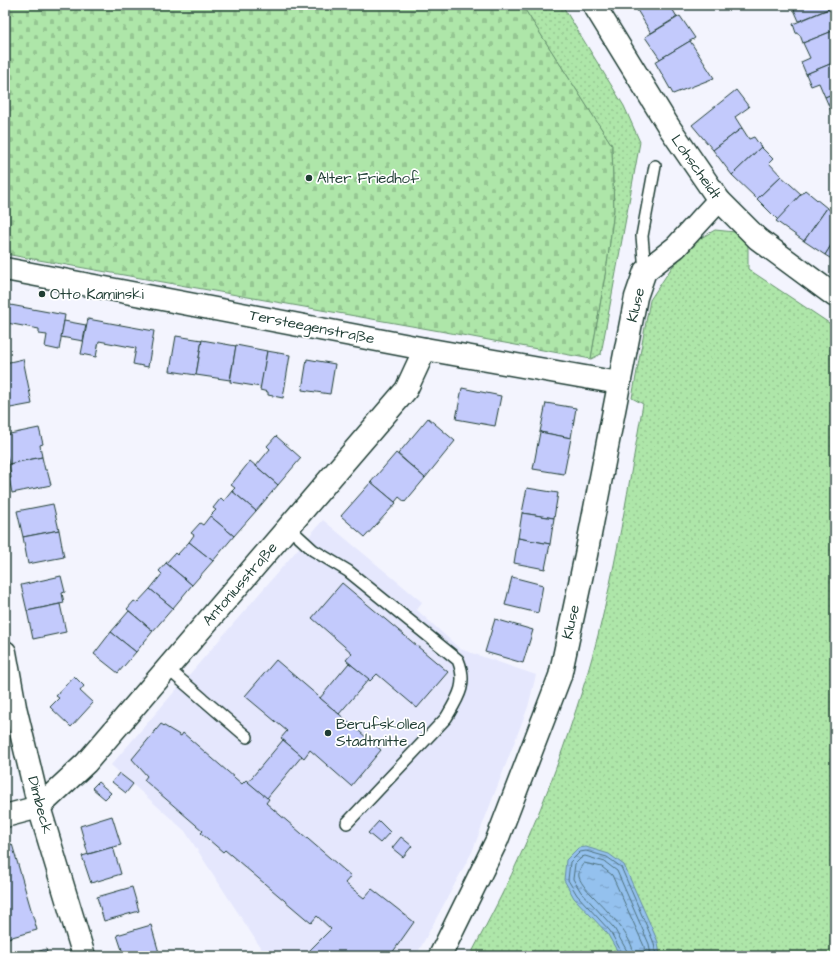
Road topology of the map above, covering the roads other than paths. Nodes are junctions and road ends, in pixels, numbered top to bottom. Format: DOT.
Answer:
graph roads {
  1 [pos="594,5"];
  2 [pos="655,166"];
  3 [pos="719,200"];
  4 [pos="5,269"];
  5 [pos="645,271"];
  6 [pos="835,296"];
  7 [pos="425,349"];
  8 [pos="619,383"];
  9 [pos="288,527"];
  10 [pos="5,652"];
  11 [pos="168,668"];
  12 [pos="10,709"];
  13 [pos="247,736"];
  14 [pos="39,807"];
  15 [pos="5,816"];
  16 [pos="347,822"];
  17 [pos="84,956"];
  18 [pos="440,956"];
  1 -- 3 [label="street, Lohscheidt"];
  2 -- 5 [label="lane, Kluse"];
  3 -- 5 [label="street, Kluse"];
  3 -- 6 [label="street, Lohscheidt"];
  4 -- 7 [label="street, Tersteegenstraße"];
  5 -- 8 [label="street, Kluse"];
  7 -- 8 [label="street, Tersteegenstraße"];
  7 -- 9 [label="street, Antoniusstraße"];
  8 -- 18 [label="street, Kluse"];
  9 -- 11 [label="street, Antoniusstraße"];
  9 -- 16 [label="lane"];
  10 -- 12 [label="street, Dimbeck"];
  11 -- 13 [label="lane"];
  11 -- 14 [label="street, Antoniusstraße"];
  12 -- 14 [label="street, Dimbeck"];
  14 -- 15 [label="street"];
  14 -- 17 [label="street, Dimbeck"];
}
